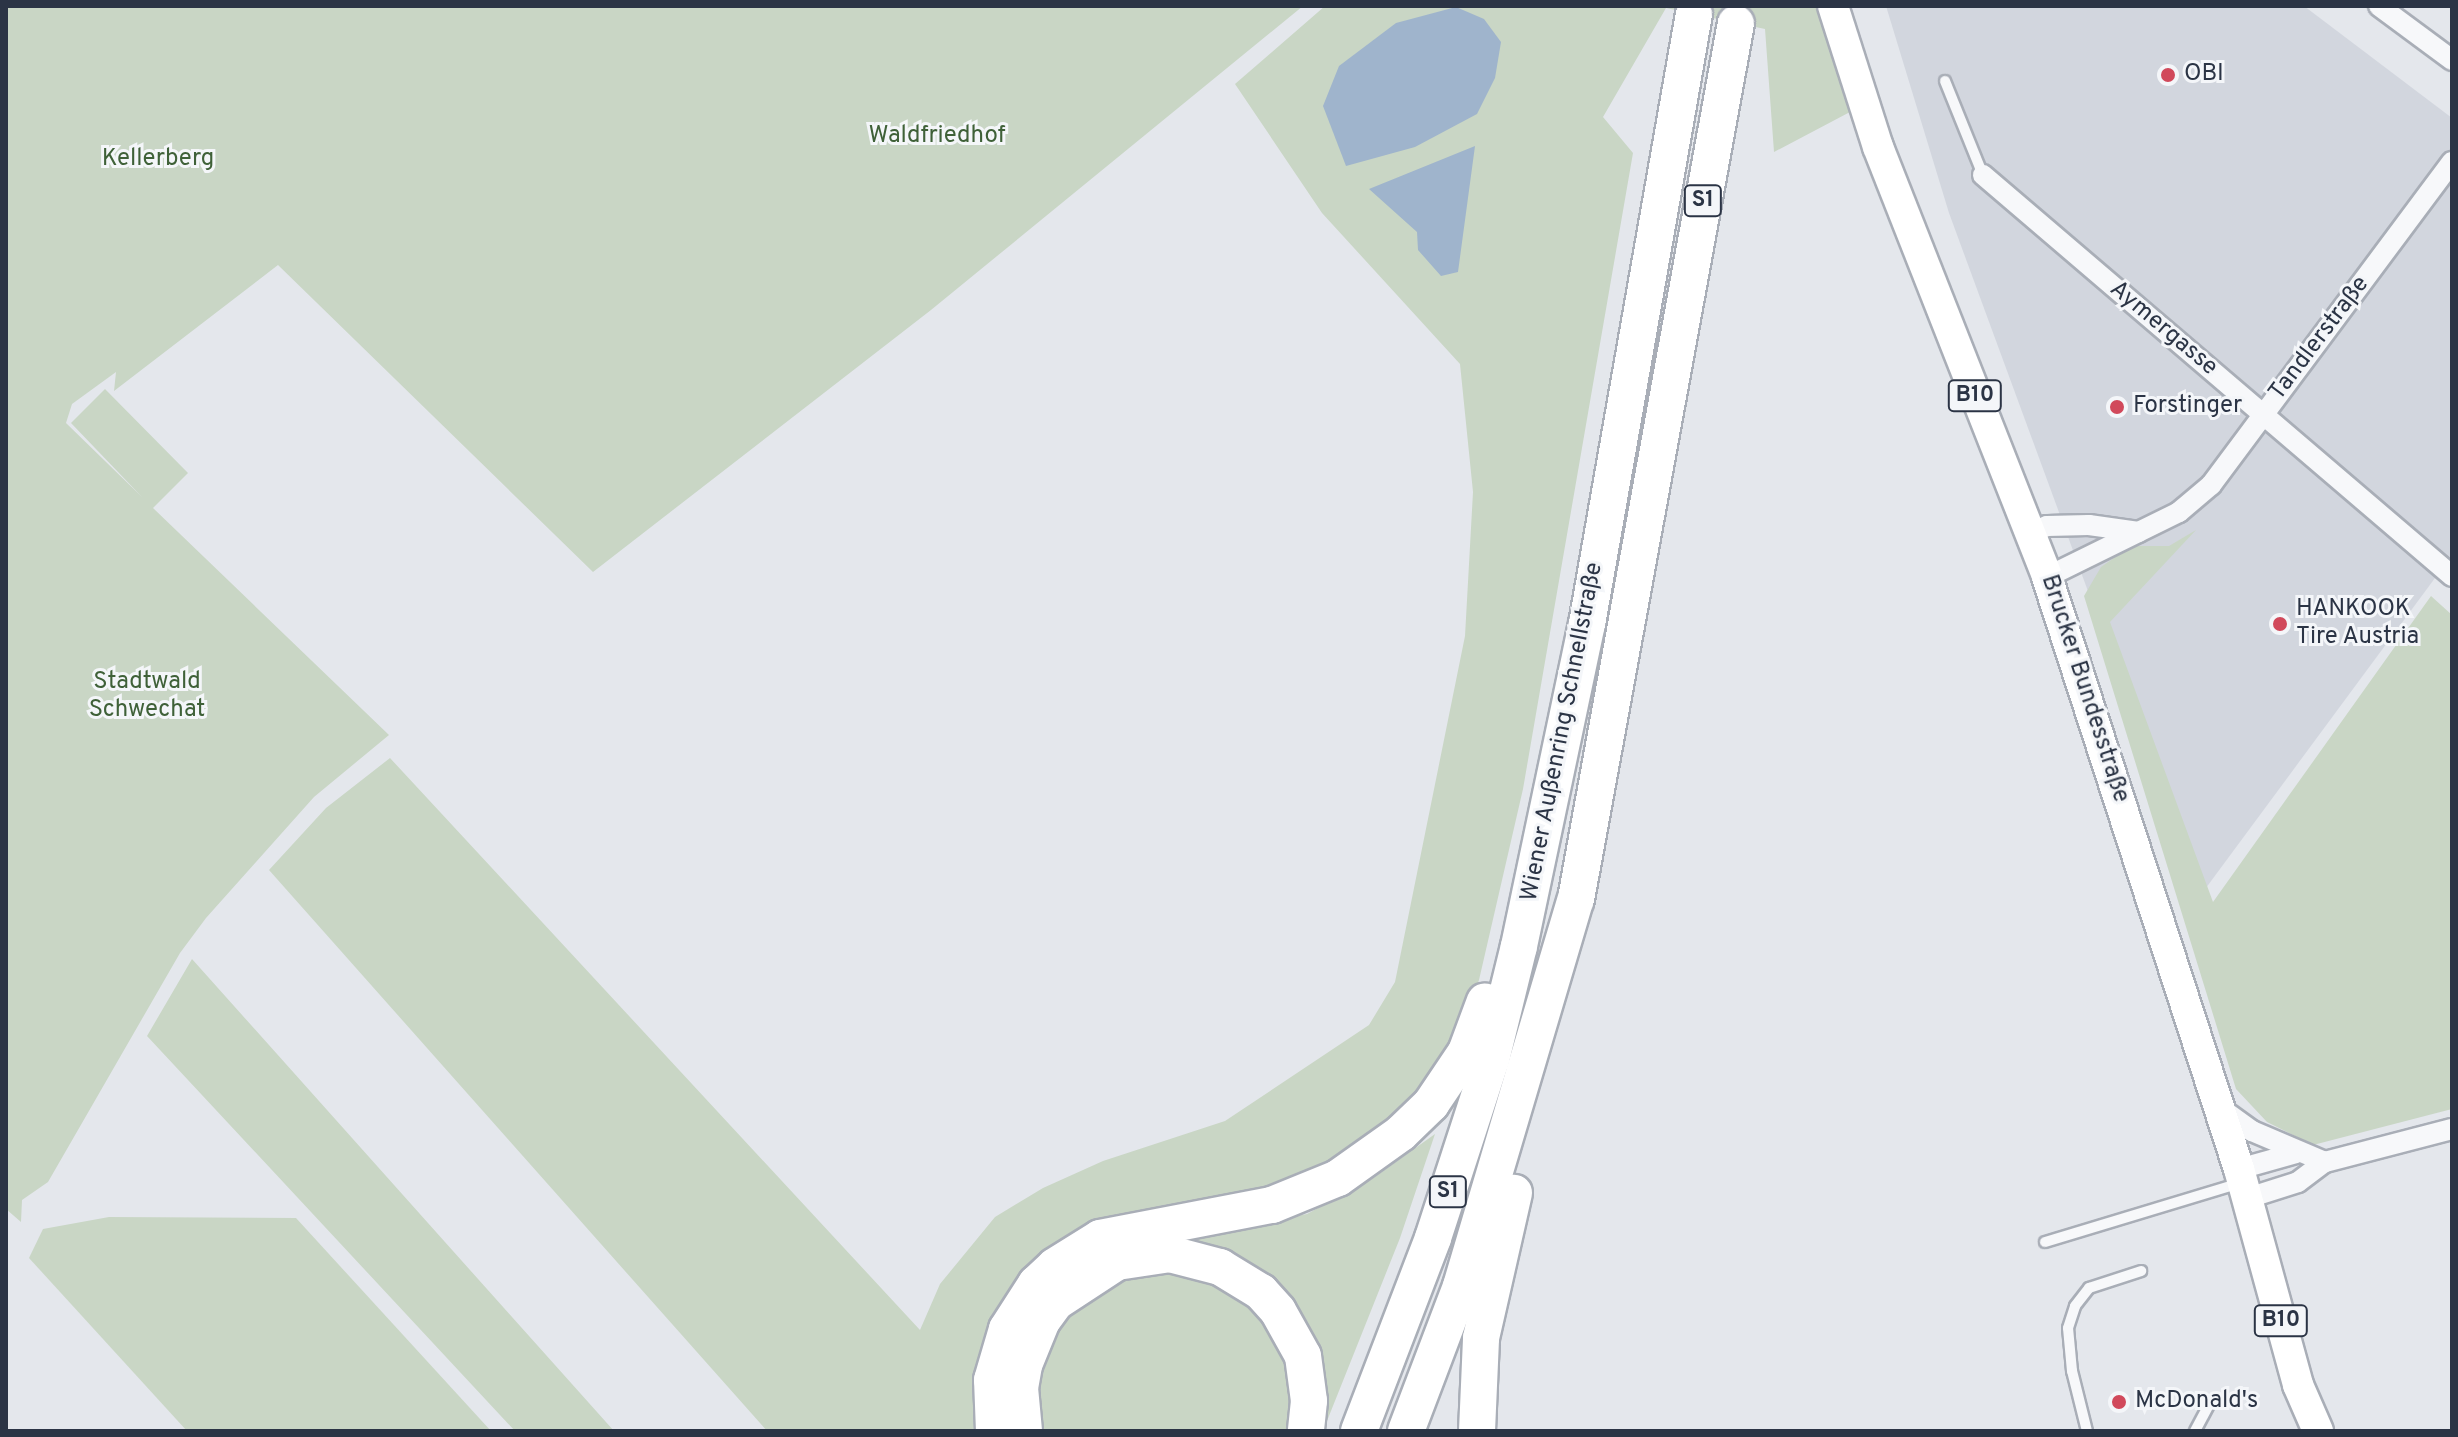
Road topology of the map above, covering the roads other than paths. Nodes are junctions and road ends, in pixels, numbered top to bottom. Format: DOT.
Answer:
graph roads {
  1 [pos="1833,6"];
  2 [pos="2379,6"];
  3 [pos="1694,14"];
  4 [pos="1736,23"];
  5 [pos="2452,60"];
  6 [pos="1945,81"];
  7 [pos="2452,162"];
  8 [pos="1983,175"];
  9 [pos="2264,415"];
  10 [pos="2139,532"];
  11 [pos="2031,533"];
  12 [pos="2452,576"];
  13 [pos="2047,577"];
  14 [pos="1519,946"];
  15 [pos="2219,1107"];
  16 [pos="1514,1118"];
  17 [pos="2452,1129"];
  18 [pos="2296,1153"];
  19 [pos="2325,1162"];
  20 [pos="2244,1183"];
  21 [pos="2045,1242"];
  22 [pos="2141,1271"];
  23 [pos="2298,1385"];
  24 [pos="2211,1401"];
  25 [pos="994,1431"];
  26 [pos="1024,1431"];
  27 [pos="1306,1431"];
  28 [pos="1359,1431"];
  29 [pos="1406,1431"];
  30 [pos="1477,1431"];
  31 [pos="2087,1431"];
  32 [pos="2195,1431"];
  33 [pos="2300,1431"];
  34 [pos="2318,1431"];
  1 -- 11 [label="main road, Brucker Bundesstraße / B10"];
  2 -- 5 [label="street"];
  3 -- 14 [label="highway, Wiener Außenring Schnellstraße / S1"];
  4 -- 16 [label="highway, Wiener Außenring Schnellstraße / S1"];
  6 -- 8 [label="lane"];
  7 -- 9 [label="street, Tandlerstraße"];
  8 -- 9 [label="street, Aymergasse"];
  9 -- 10 [label="street, Tandlerstraße"];
  9 -- 12 [label="street, Aymergasse"];
  10 -- 11 [label="street"];
  10 -- 13 [label="street, Tandlerstraße"];
  11 -- 13 [label="main road, Brucker Bundesstraße / B10"];
  13 -- 15 [label="main road, Brucker Bundesstraße / B10"];
  14 -- 25 [label="highway"];
  14 -- 28 [label="highway, Wiener Außenring Schnellstraße / S1"];
  15 -- 18 [label="street"];
  15 -- 20 [label="main road, Brucker Bundesstraße / B10"];
  16 -- 29 [label="highway, Wiener Außenring Schnellstraße / S1"];
  16 -- 30 [label="highway"];
  17 -- 19 [label="street"];
  18 -- 19 [label="street"];
  18 -- 20 [label="street"];
  19 -- 20 [label="street"];
  20 -- 21 [label="lane"];
  20 -- 23 [label="main road, Brucker Bundesstraße / B10"];
  22 -- 31 [label="lane"];
  23 -- 33 [label="main road, Brucker Bundesstraße / B10"];
  23 -- 34 [label="main road, Brucker Bundesstraße / B10"];
  24 -- 32 [label="lane"];
  26 -- 27 [label="highway"];
}
